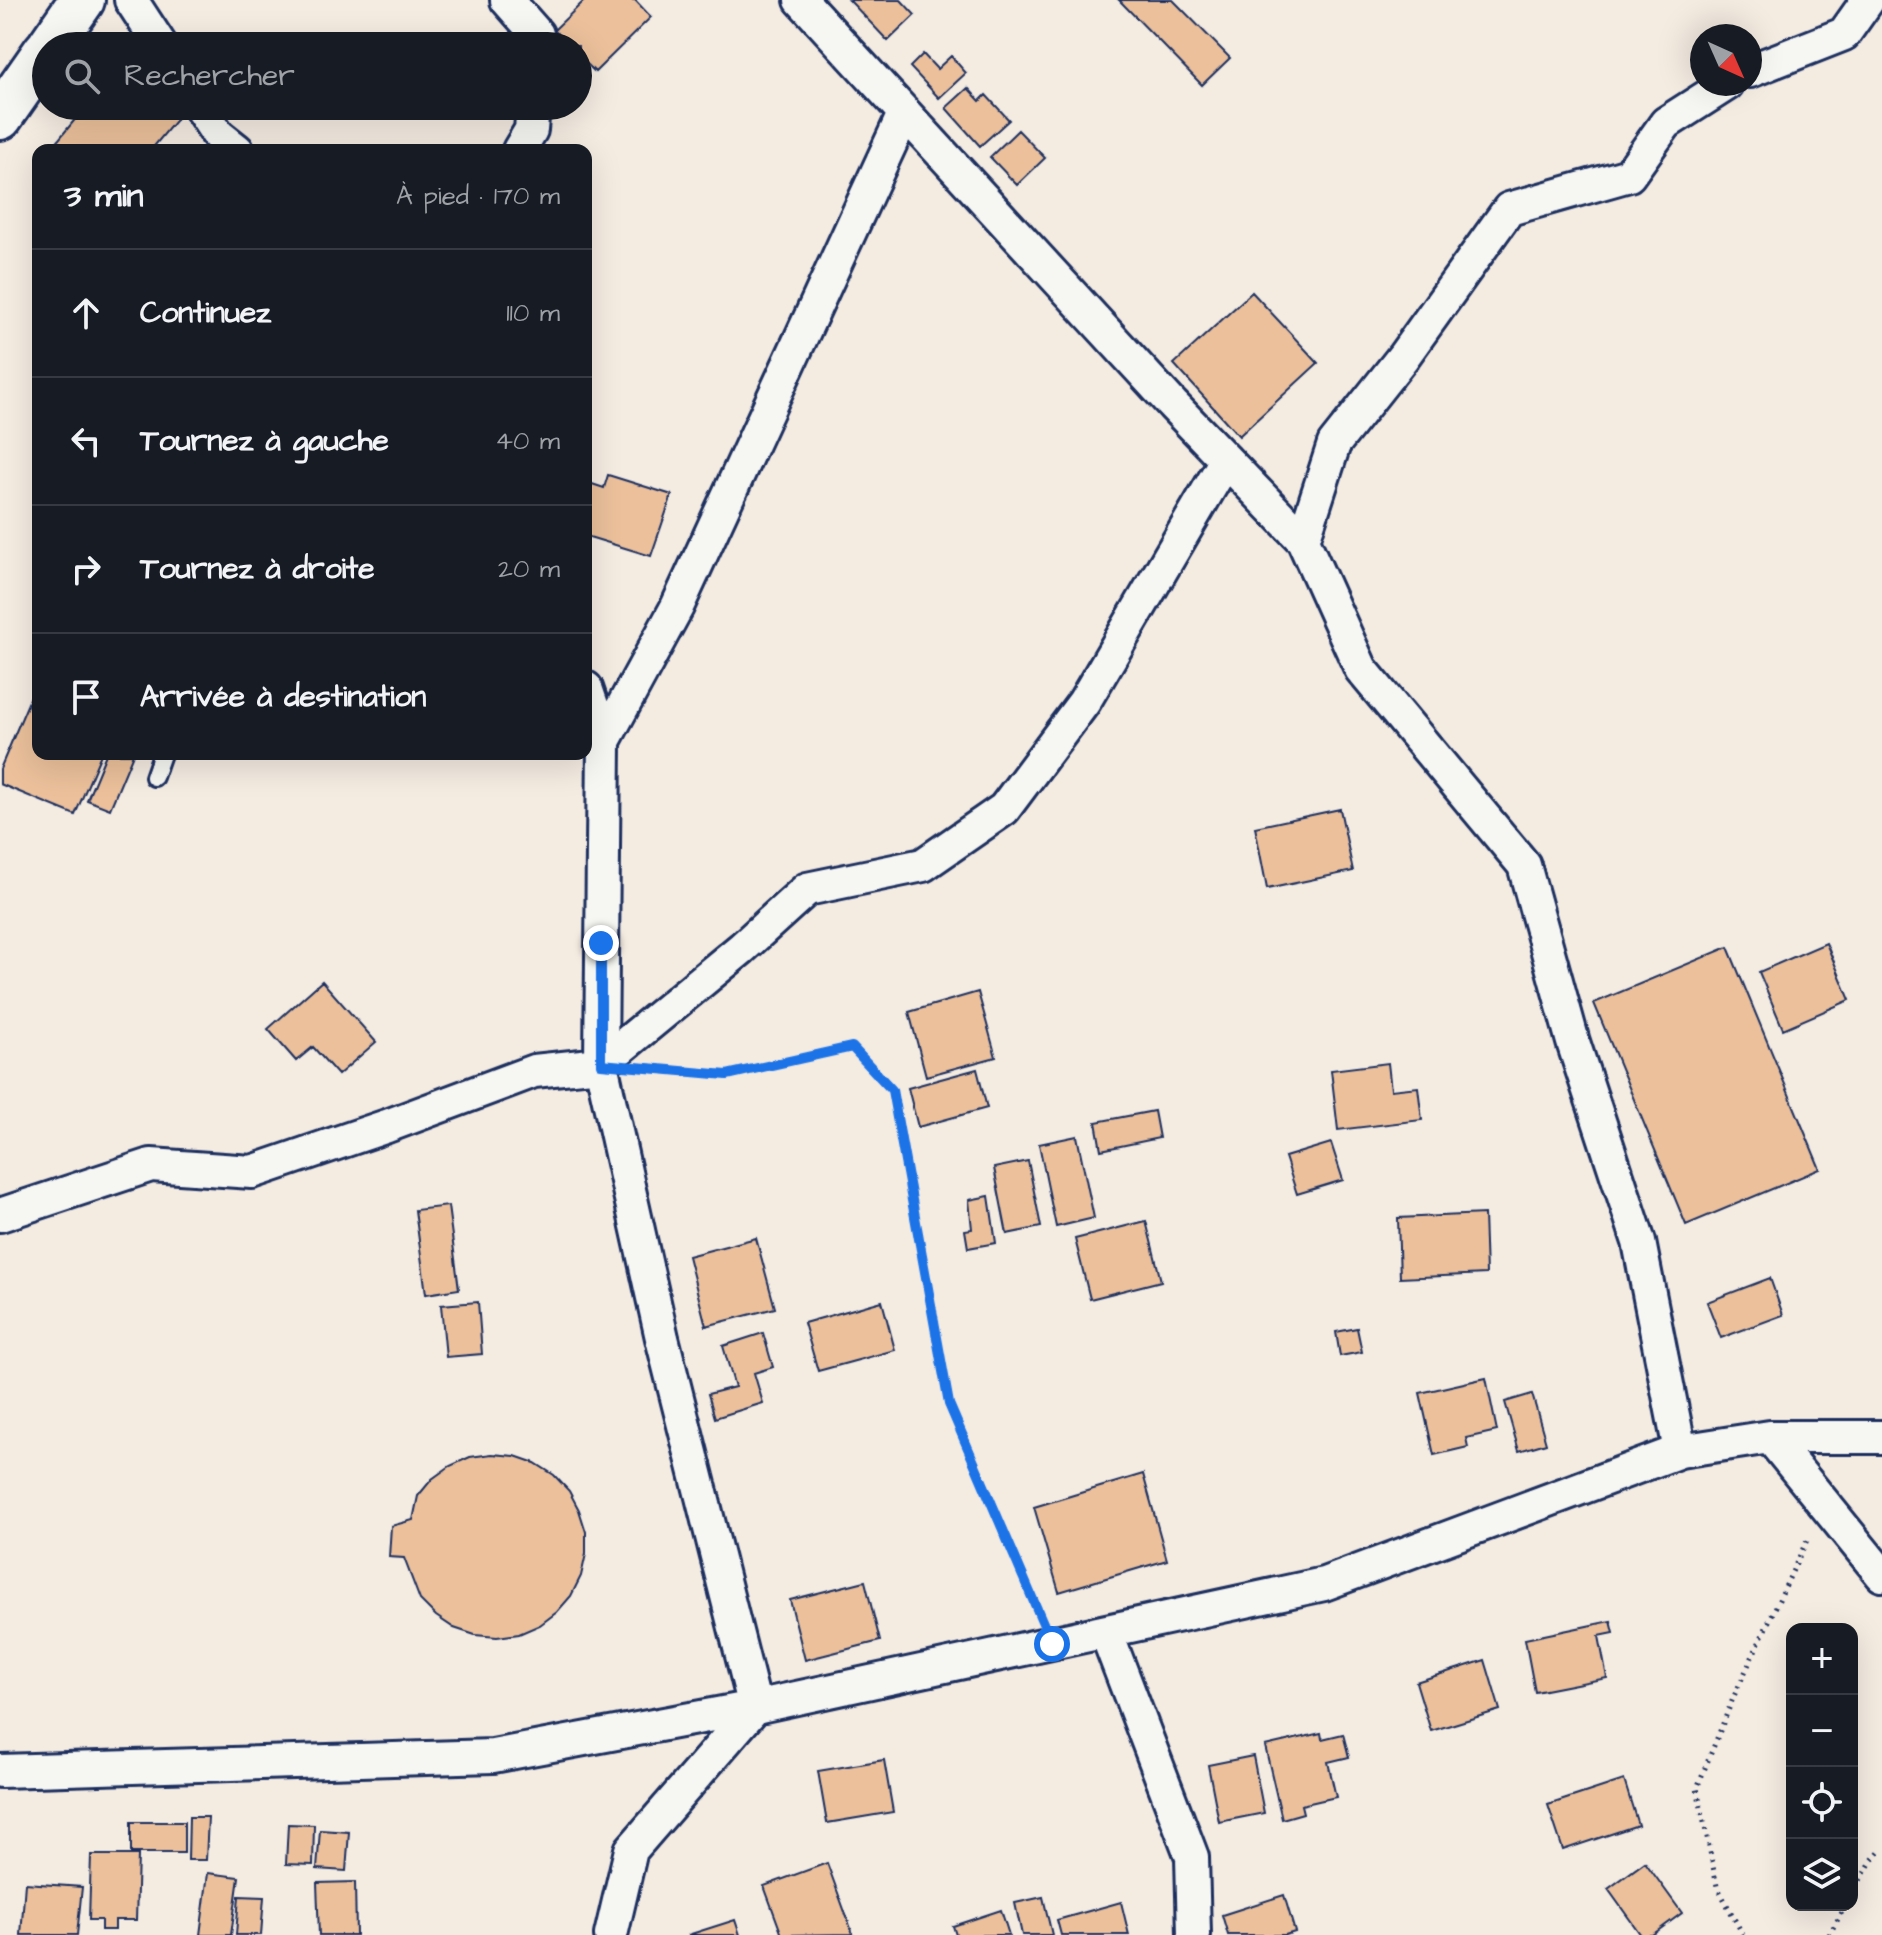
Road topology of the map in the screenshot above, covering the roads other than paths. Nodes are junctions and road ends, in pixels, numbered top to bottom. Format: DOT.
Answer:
graph roads {
  1 [pos="82,0"];
  2 [pos="131,0"];
  3 [pos="507,0"];
  4 [pos="801,0"];
  5 [pos="1868,0"];
  6 [pos="60,32"];
  7 [pos="152,32"];
  8 [pos="535,32"];
  9 [pos="1762,66"];
  10 [pos="32,71"];
  11 [pos="1708,96"];
  12 [pos="904,114"];
  13 [pos="0,117"];
  14 [pos="208,120"];
  15 [pos="532,120"];
  16 [pos="229,144"];
  17 [pos="523,144"];
  18 [pos="1226,460"];
  19 [pos="1303,540"];
  20 [pos="592,706"];
  21 [pos="604,741"];
  22 [pos="160,760"];
  23 [pos="154,777"];
  24 [pos="601,1064"];
  25 [pos="0,1215"];
  26 [pos="1770,1437"];
  27 [pos="1882,1437"];
  28 [pos="1680,1451"];
  29 [pos="1882,1575"];
  30 [pos="1106,1632"];
  31 [pos="755,1707"];
  32 [pos="0,1771"];
  33 [pos="611,1935"];
  34 [pos="1194,1935"];
  1 -- 6 [label="main road"];
  2 -- 7 [label="street"];
  3 -- 8 [label="street"];
  4 -- 12 [label="street"];
  5 -- 9 [label="street"];
  10 -- 13 [label="main road"];
  11 -- 19 [label="street"];
  12 -- 18 [label="street"];
  12 -- 21 [label="street"];
  14 -- 16 [label="street"];
  15 -- 17 [label="street"];
  18 -- 19 [label="street"];
  18 -- 24 [label="street"];
  19 -- 28 [label="street"];
  20 -- 21 [label="street"];
  21 -- 24 [label="street"];
  22 -- 23 [label="lane"];
  24 -- 25 [label="street"];
  24 -- 31 [label="street"];
  26 -- 27 [label="street"];
  26 -- 28 [label="street"];
  26 -- 29 [label="street"];
  28 -- 30 [label="street"];
  30 -- 31 [label="street"];
  30 -- 34 [label="street"];
  31 -- 32 [label="street"];
  31 -- 33 [label="street"];
}
